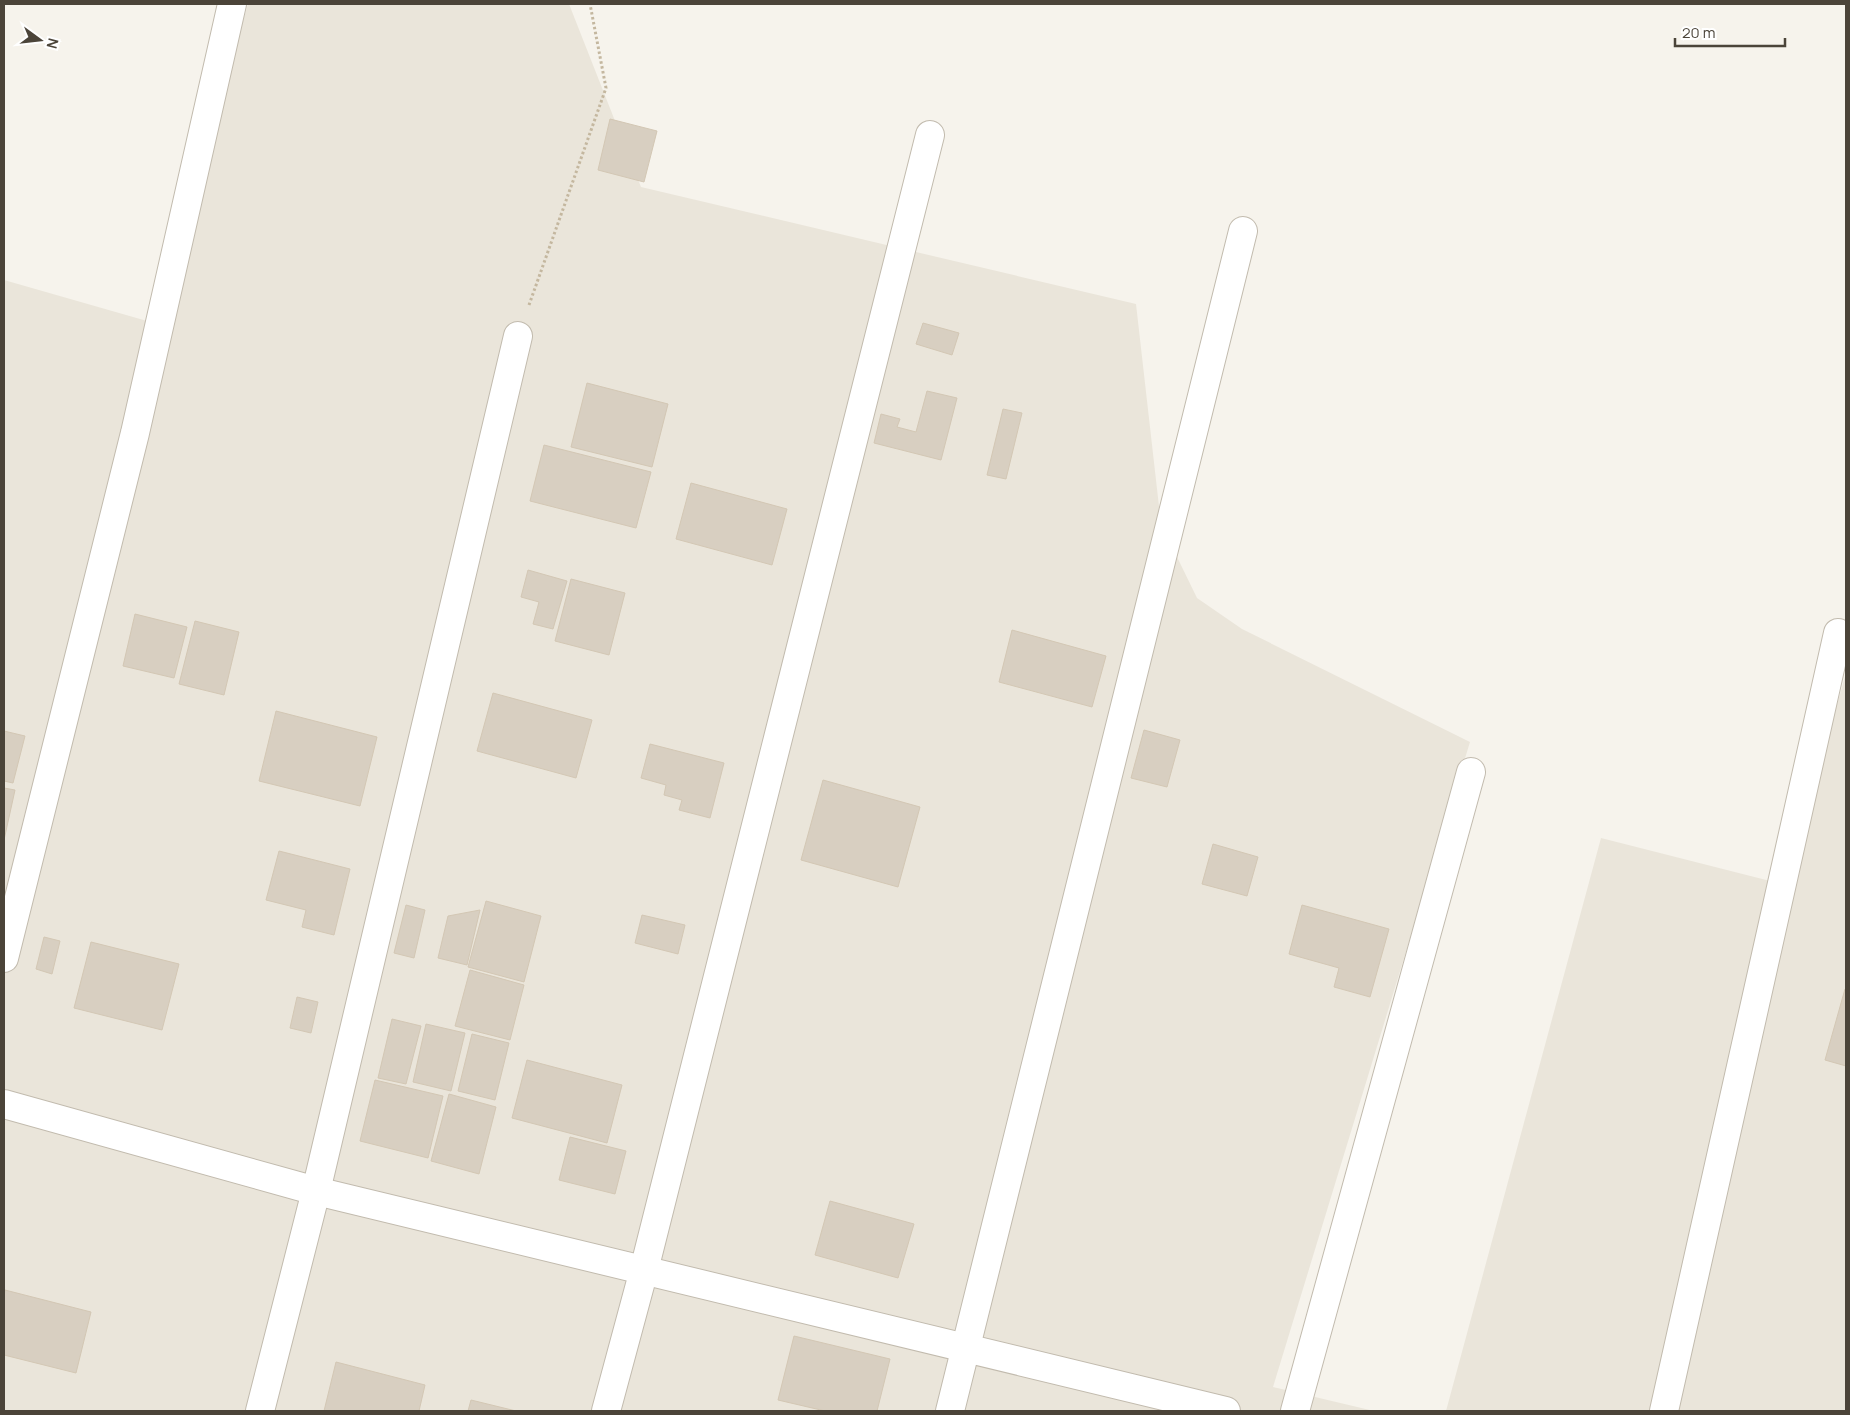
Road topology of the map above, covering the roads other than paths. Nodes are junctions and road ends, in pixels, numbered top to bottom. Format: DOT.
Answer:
graph roads {
  1 [pos="232,4"];
  2 [pos="930,136"];
  3 [pos="1243,231"];
  4 [pos="518,336"];
  5 [pos="1838,633"];
  6 [pos="1471,772"];
  7 [pos="4,958"];
  8 [pos="4,1104"];
  9 [pos="316,1191"];
  10 [pos="644,1270"];
  11 [pos="966,1348"];
  12 [pos="260,1411"];
  13 [pos="606,1411"];
  14 [pos="950,1411"];
  15 [pos="1226,1411"];
  16 [pos="1295,1411"];
  17 [pos="1664,1411"];
  1 -- 7 [label="street"];
  2 -- 10 [label="street"];
  3 -- 11 [label="street"];
  4 -- 9 [label="street"];
  5 -- 17 [label="street"];
  6 -- 16 [label="street"];
  8 -- 9 [label="street"];
  9 -- 10 [label="street"];
  9 -- 12 [label="street"];
  10 -- 11 [label="street"];
  10 -- 13 [label="street"];
  11 -- 14 [label="street"];
  11 -- 15 [label="street"];
}
